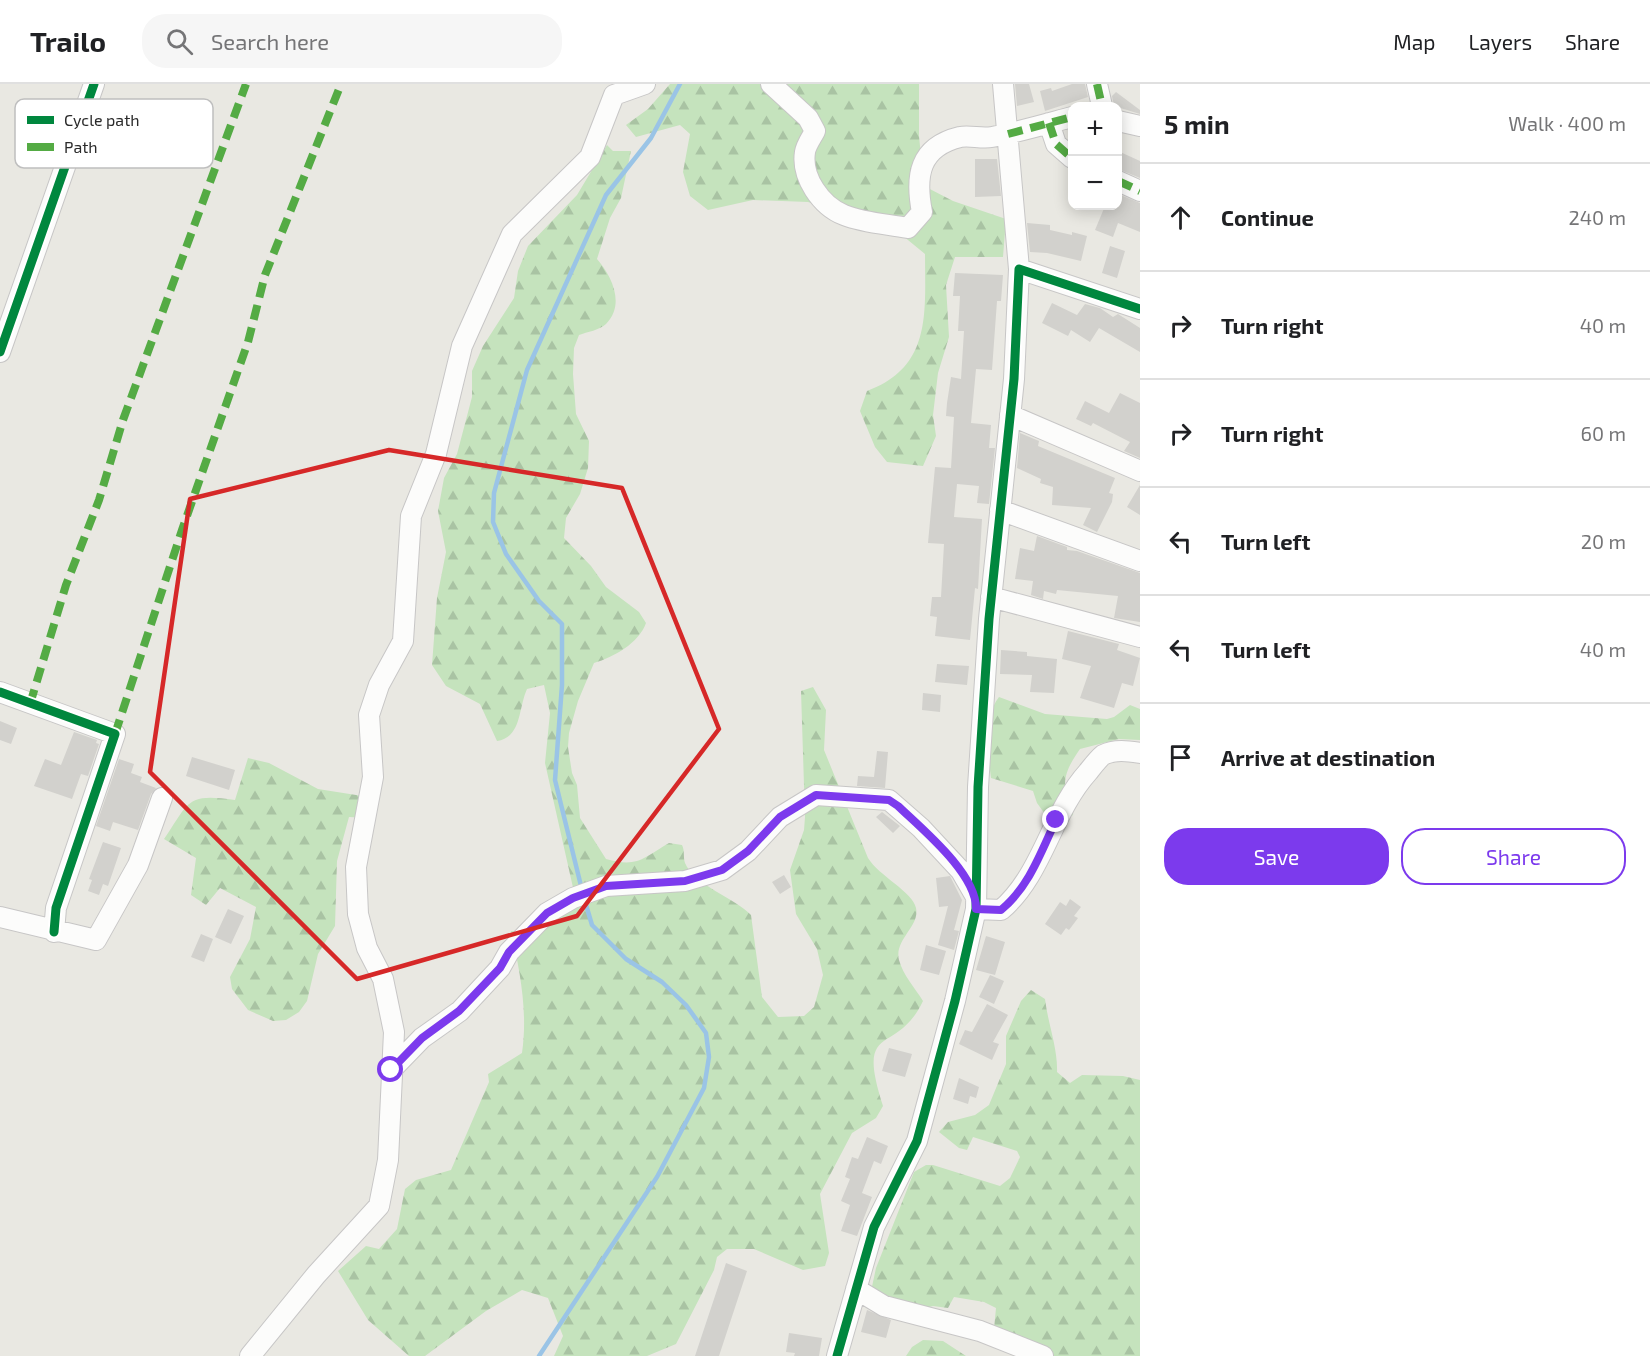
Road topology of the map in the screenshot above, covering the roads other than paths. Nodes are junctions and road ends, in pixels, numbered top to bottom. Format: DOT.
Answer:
graph roads {
  1 [pos="94,84"];
  2 [pos="645,84"];
  3 [pos="771,84"];
  4 [pos="1003,84"];
  5 [pos="1097,84"];
  6 [pos="89,99"];
  7 [pos="1101,102"];
  8 [pos="1068,118"];
  9 [pos="1122,122"];
  10 [pos="1049,123"];
  11 [pos="1140,126"];
  12 [pos="1008,134"];
  13 [pos="1070,156"];
  14 [pos="65,168"];
  15 [pos="1122,184"];
  16 [pos="1140,191"];
  17 [pos="1018,269"];
  18 [pos="1140,309"];
  19 [pos="0,352"];
  20 [pos="1010,415"];
  21 [pos="1140,471"];
  22 [pos="1000,510"];
  23 [pos="1140,561"];
  24 [pos="991,597"];
  25 [pos="1140,637"];
  26 [pos="0,692"];
  27 [pos="1140,753"];
  28 [pos="162,798"];
  29 [pos="976,903"];
  30 [pos="0,917"];
  31 [pos="54,932"];
  32 [pos="391,1070"];
  33 [pos="856,1288"];
  34 [pos="250,1356"];
  35 [pos="837,1356"];
  36 [pos="1043,1356"];
  1 -- 6 [label="street"];
  2 -- 32 [label="street"];
  3 -- 12 [label="street"];
  4 -- 12 [label="street"];
  5 -- 7 [label="street"];
  8 -- 10 [label="street"];
  9 -- 11 [label="street"];
  10 -- 12 [label="street"];
  10 -- 13 [label="street"];
  12 -- 17 [label="street"];
  14 -- 19 [label="street"];
  15 -- 16 [label="street"];
  17 -- 18 [label="street"];
  17 -- 20 [label="street"];
  20 -- 21 [label="street"];
  20 -- 22 [label="street"];
  22 -- 23 [label="street"];
  22 -- 24 [label="street"];
  24 -- 25 [label="street"];
  24 -- 29 [label="street"];
  26 -- 31 [label="street"];
  27 -- 29 [label="street"];
  28 -- 31 [label="street"];
  29 -- 32 [label="street"];
  29 -- 33 [label="street"];
  30 -- 31 [label="street"];
  32 -- 34 [label="street"];
  33 -- 35 [label="street"];
  33 -- 36 [label="street"];
}
